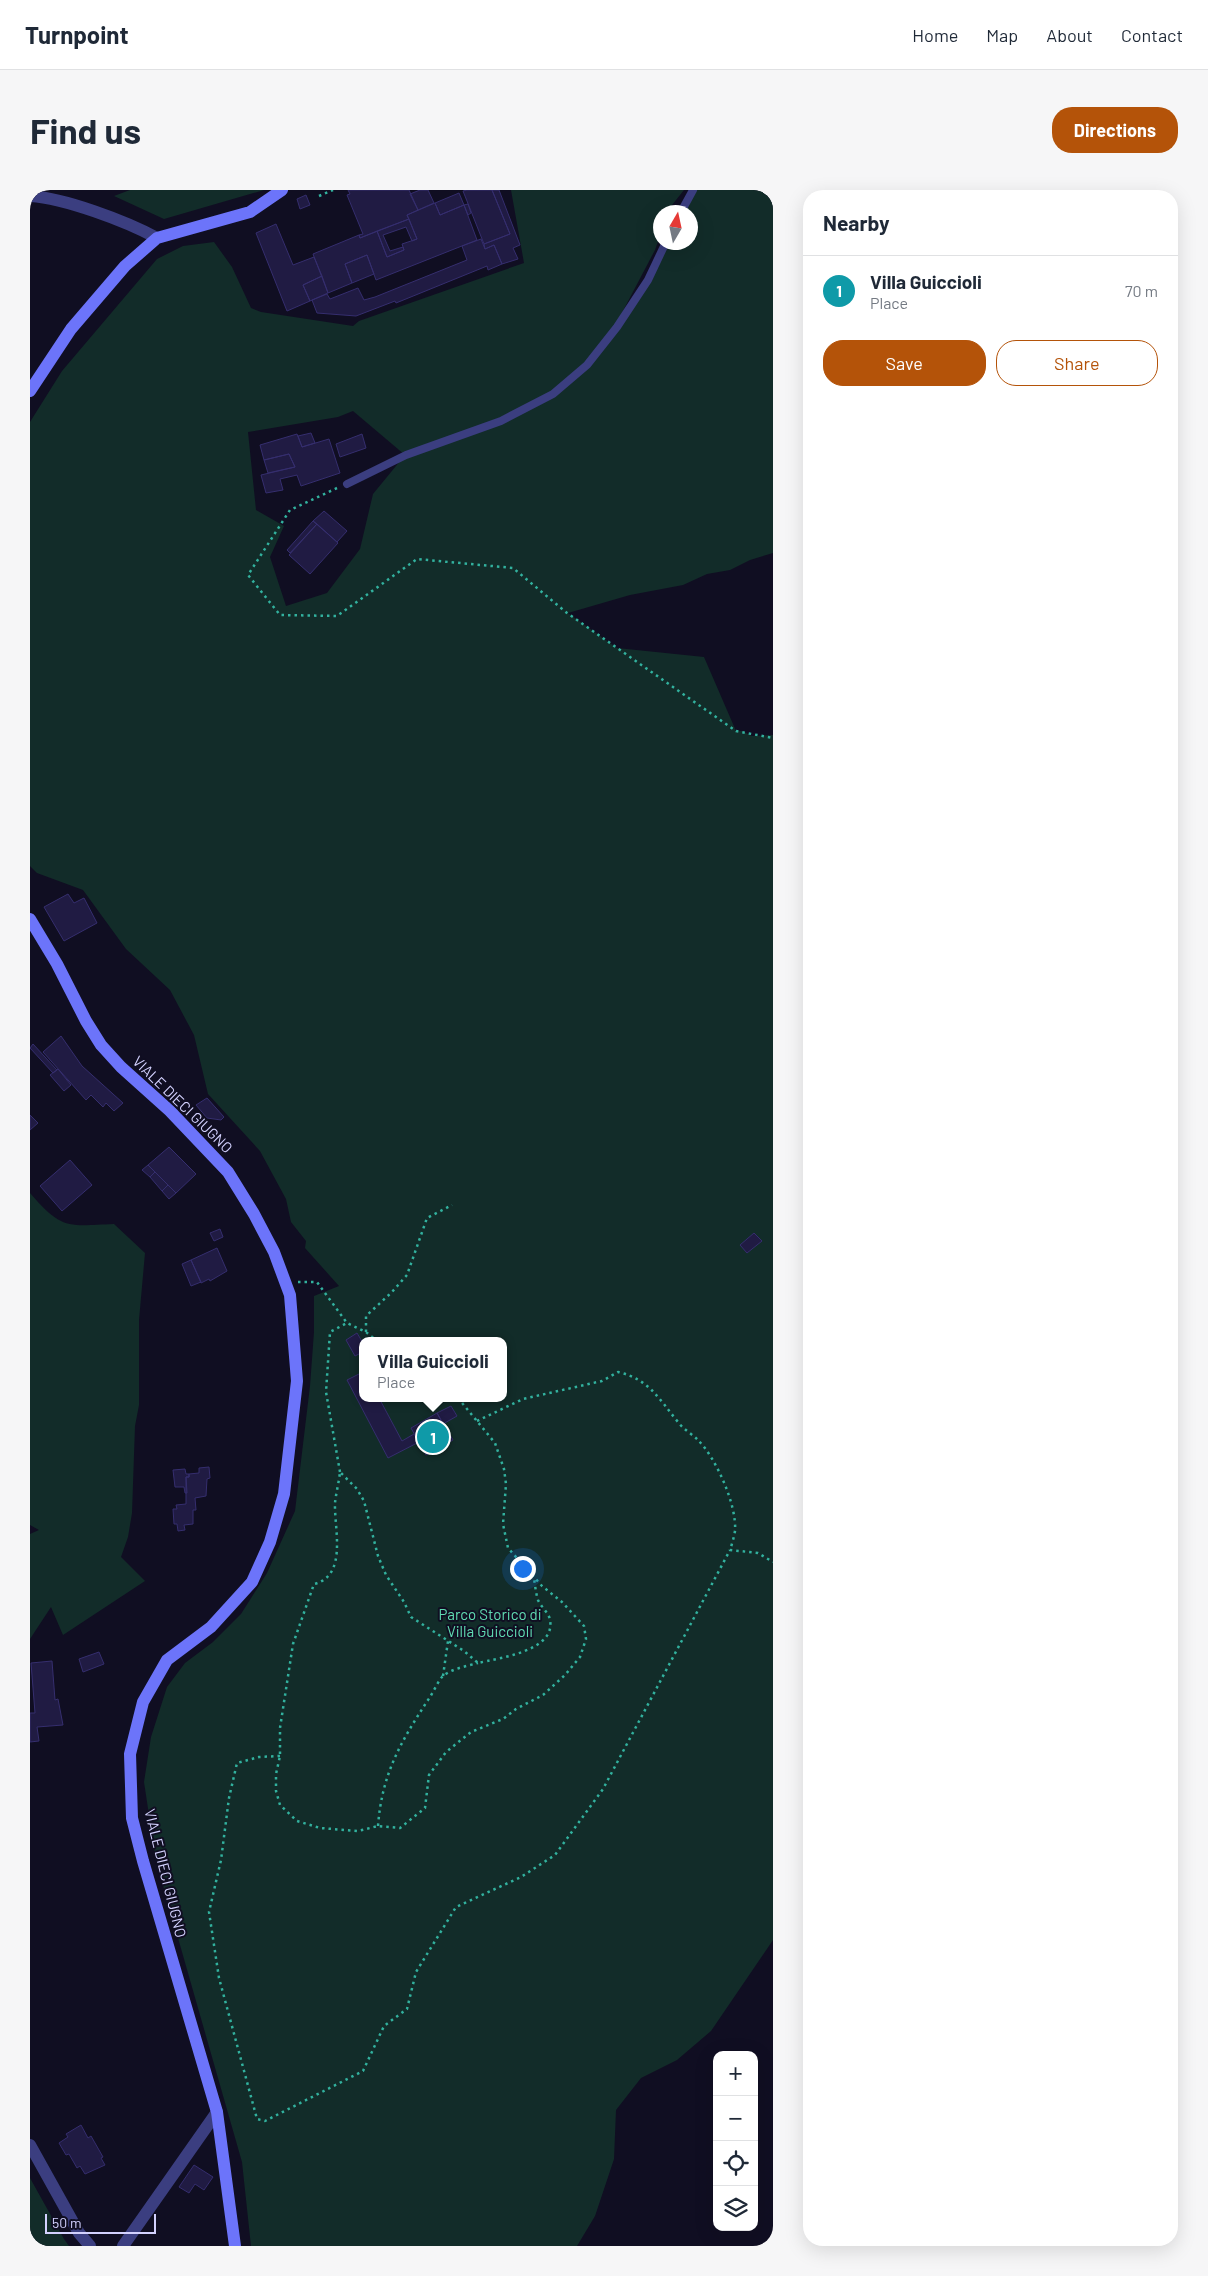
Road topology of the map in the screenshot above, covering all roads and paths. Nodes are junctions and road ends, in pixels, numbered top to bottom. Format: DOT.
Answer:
graph roads {
  1 [pos="282,190"];
  2 [pos="333,190"];
  3 [pos="693,190"];
  4 [pos="30,196"];
  5 [pos="319,196"];
  6 [pos="685,205"];
  7 [pos="157,238"];
  8 [pos="662,250"];
  9 [pos="30,391"];
  10 [pos="347,484"];
  11 [pos="773,738"];
  12 [pos="30,918"];
  13 [pos="452,1206"];
  14 [pos="284,1281"];
  15 [pos="347,1323"];
  16 [pos="366,1332"];
  17 [pos="372,1337"];
  18 [pos="461,1402"];
  19 [pos="477,1421"];
  20 [pos="340,1472"];
  21 [pos="730,1550"];
  22 [pos="773,1562"];
  23 [pos="534,1578"];
  24 [pos="448,1641"];
  25 [pos="478,1663"];
  26 [pos="443,1676"];
  27 [pos="280,1756"];
  28 [pos="378,1826"];
  29 [pos="217,2112"];
  30 [pos="30,2145"];
  31 [pos="90,2246"];
  32 [pos="122,2246"];
  33 [pos="235,2246"];
  1 -- 7 [label="main road"];
  2 -- 5 [label="path"];
  3 -- 6 [label="lane"];
  4 -- 7 [label="street"];
  7 -- 9 [label="main road"];
  8 -- 10 [label="lane"];
  10 -- 11 [label="path"];
  12 -- 14 [label="main road, VIALE DIECI GIUGNO"];
  13 -- 16 [label="path"];
  14 -- 15 [label="path"];
  14 -- 29 [label="main road, VIALE DIECI GIUGNO"];
  15 -- 16 [label="path"];
  15 -- 20 [label="path"];
  16 -- 17 [label="path"];
  18 -- 19 [label="path"];
  19 -- 21 [label="path"];
  19 -- 23 [label="path"];
  20 -- 24 [label="path"];
  20 -- 27 [label="path"];
  21 -- 22 [label="path"];
  21 -- 27 [label="path"];
  23 -- 25 [label="path"];
  23 -- 28 [label="path"];
  24 -- 25 [label="path"];
  24 -- 26 [label="path"];
  25 -- 26 [label="path"];
  26 -- 28 [label="path"];
  27 -- 28 [label="path"];
  29 -- 32 [label="street"];
  29 -- 33 [label="main road, VIALE DIECI GIUGNO"];
  30 -- 31 [label="street"];
}
